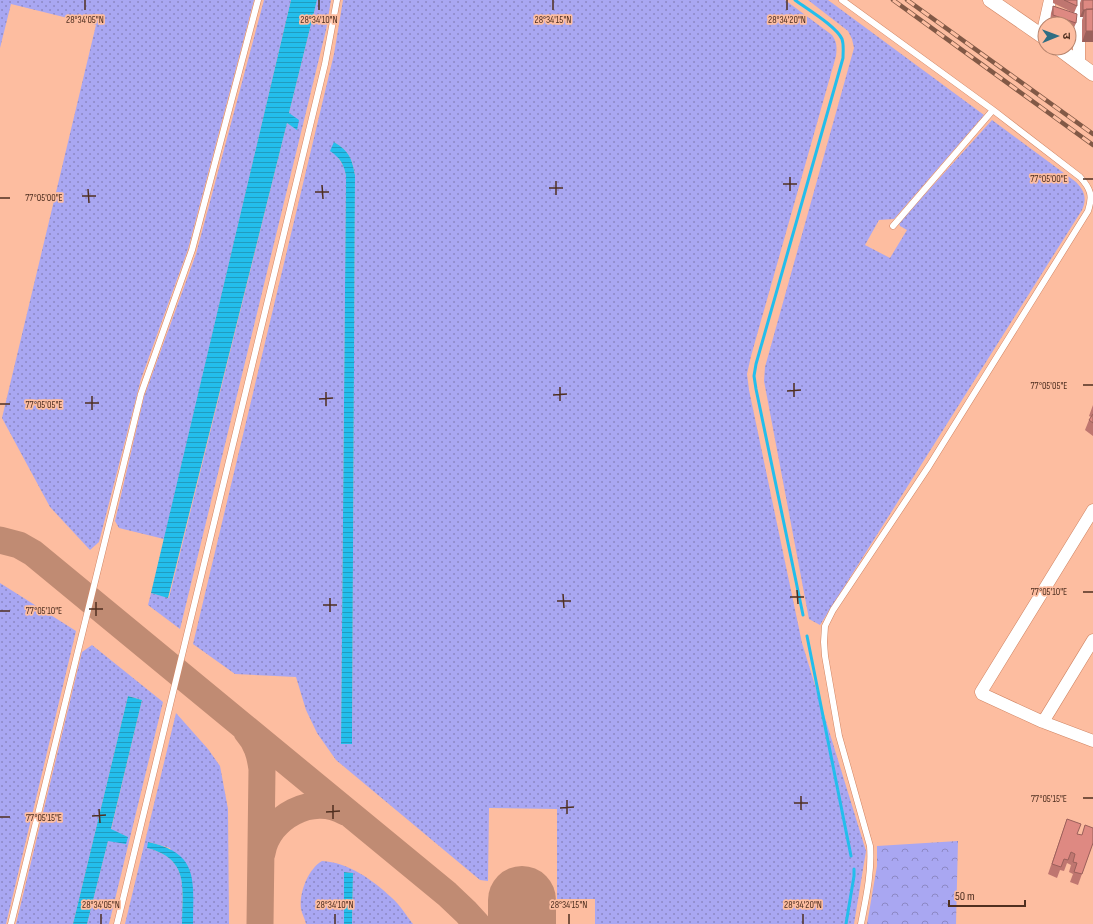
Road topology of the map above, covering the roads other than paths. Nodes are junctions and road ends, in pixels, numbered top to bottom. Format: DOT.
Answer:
graph roads {
  1 [pos="258,0"];
  2 [pos="337,0"];
  3 [pos="842,0"];
  4 [pos="990,0"];
  5 [pos="1050,0"];
  6 [pos="1079,0"];
  7 [pos="1047,16"];
  8 [pos="1037,32"];
  9 [pos="1068,56"];
  10 [pos="1079,64"];
  11 [pos="1093,74"];
  12 [pos="993,110"];
  13 [pos="893,226"];
  14 [pos="1092,515"];
  15 [pos="1093,640"];
  16 [pos="1043,722"];
  17 [pos="1093,741"];
  18 [pos="12,924"];
  19 [pos="117,924"];
  20 [pos="861,924"];
  1 -- 18 [label="lane"];
  2 -- 19 [label="lane"];
  3 -- 12 [label="lane"];
  4 -- 8 [label="street"];
  5 -- 7 [label="street"];
  6 -- 10 [label="street"];
  9 -- 10 [label="street"];
  10 -- 11 [label="street"];
  12 -- 13 [label="lane"];
  12 -- 20 [label="lane"];
  14 -- 16 [label="street"];
  15 -- 16 [label="street"];
  16 -- 17 [label="street"];
}
